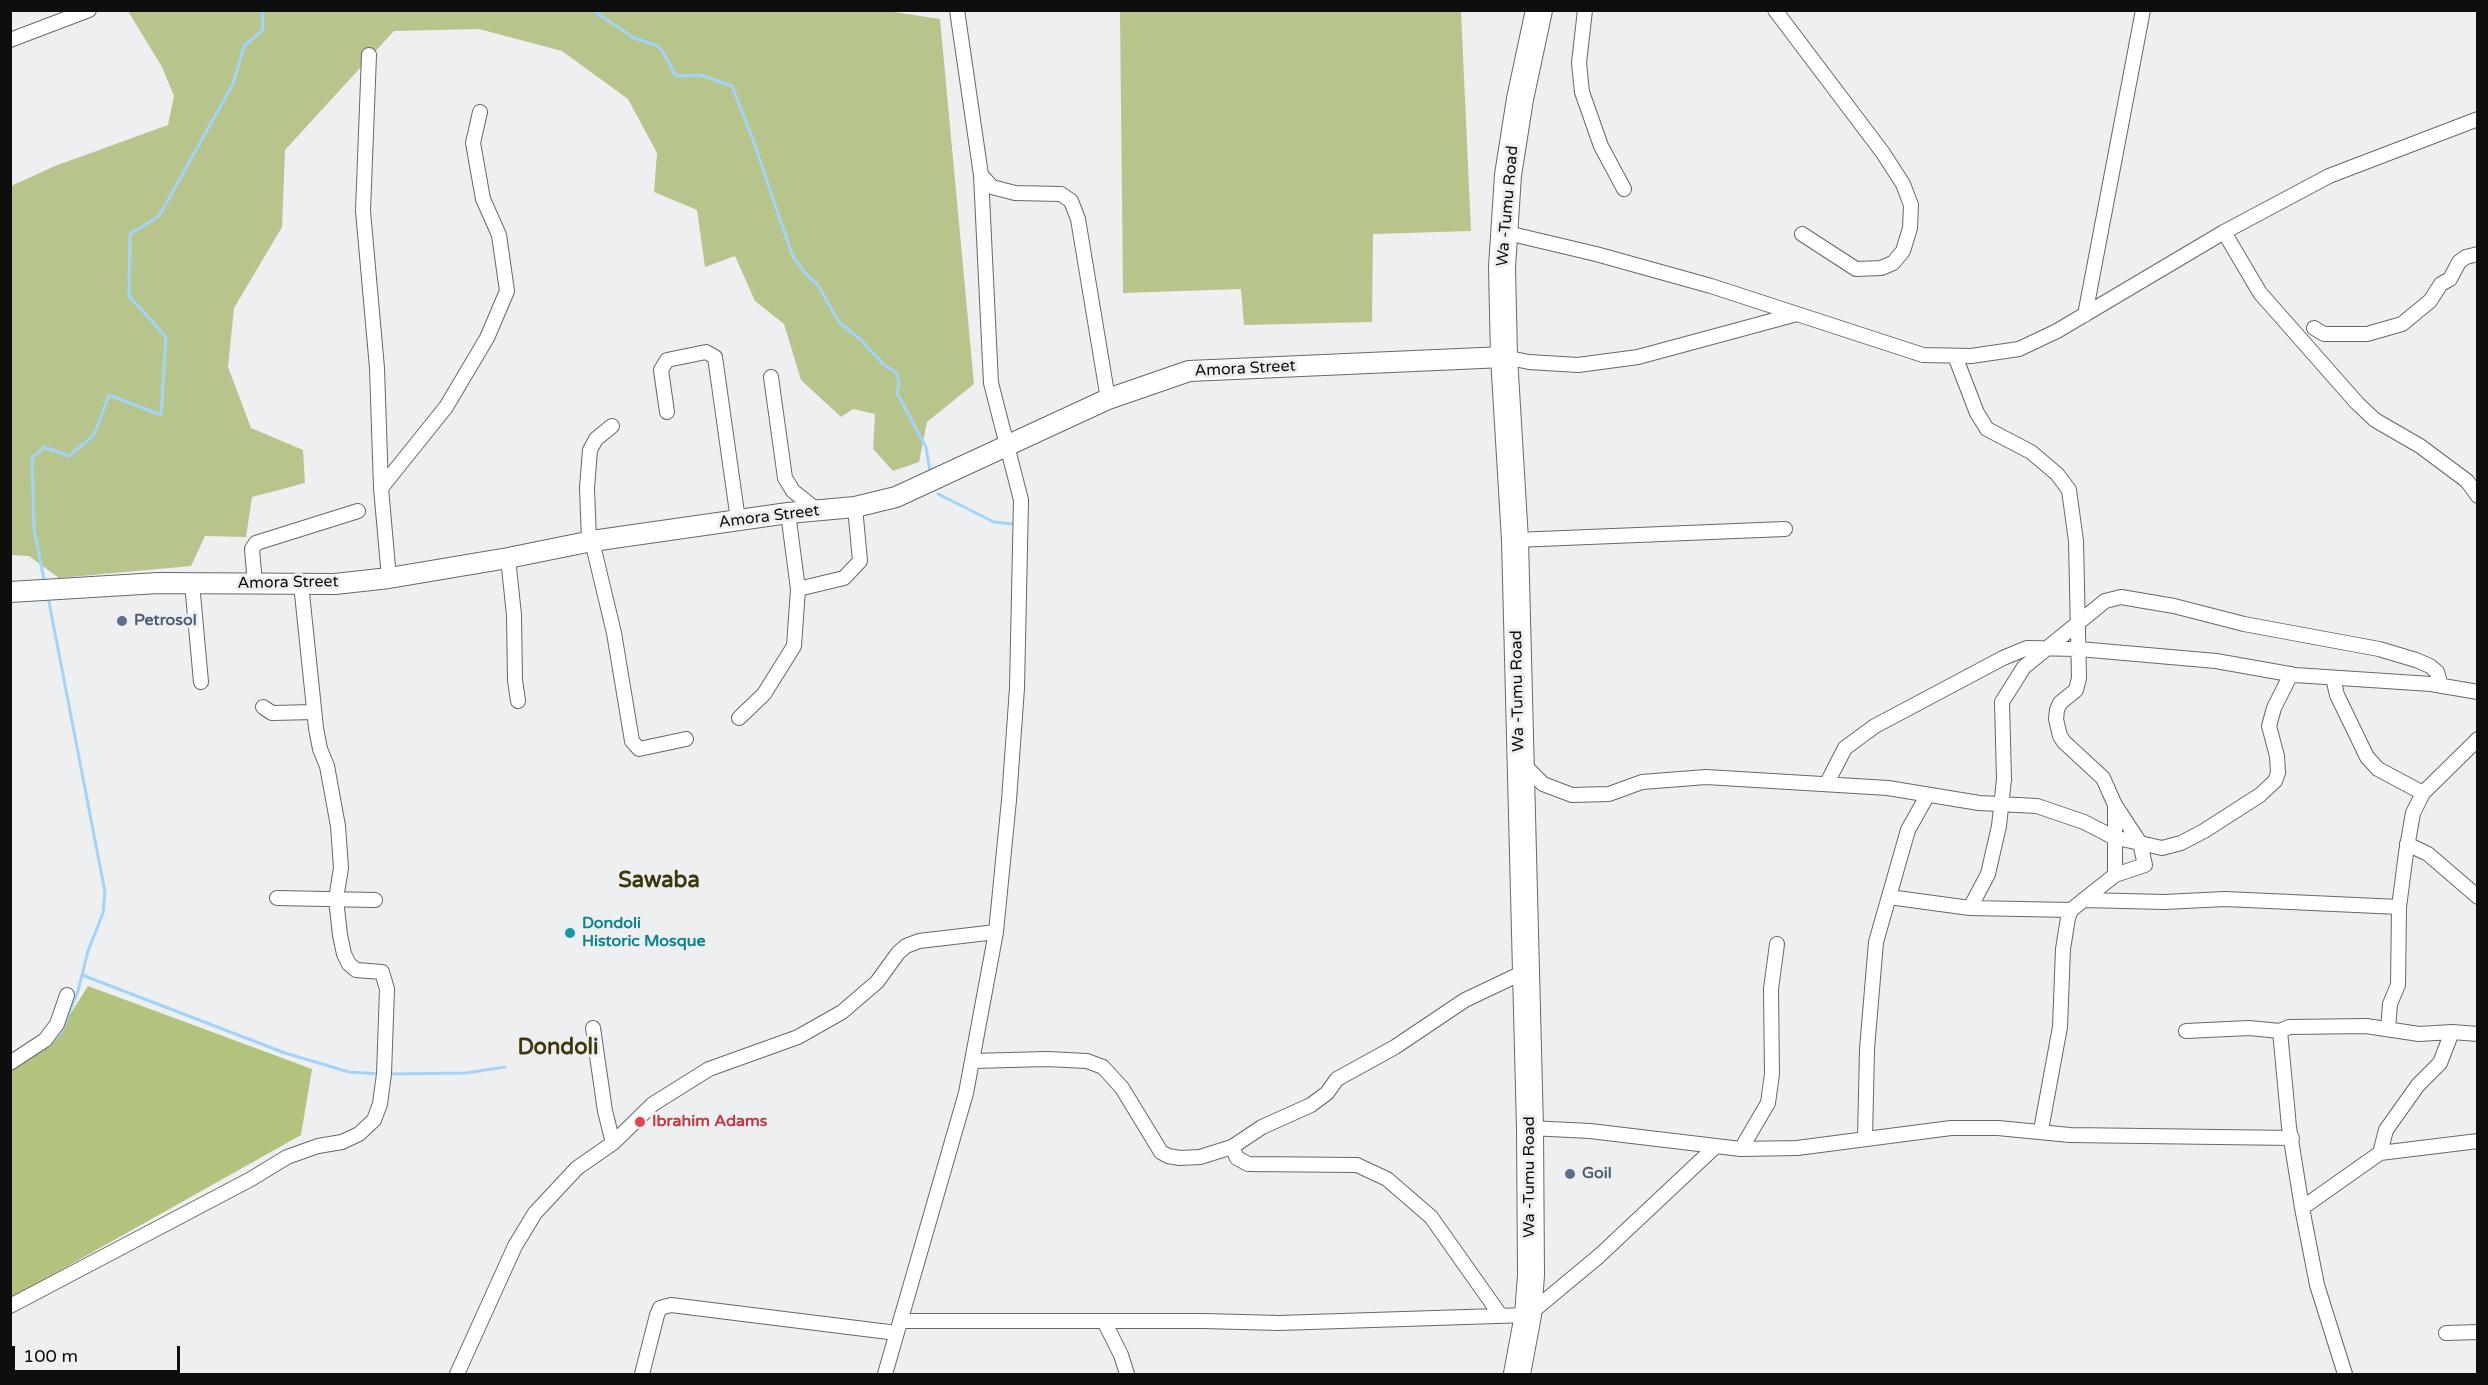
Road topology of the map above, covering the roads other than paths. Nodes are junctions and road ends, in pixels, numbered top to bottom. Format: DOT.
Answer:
graph roads {
  1 [pos="89,10"];
  2 [pos="957,10"];
  3 [pos="1539,10"];
  4 [pos="1585,10"];
  5 [pos="1775,10"];
  6 [pos="2143,10"];
  7 [pos="10,39"];
  8 [pos="369,55"];
  9 [pos="480,112"];
  10 [pos="2478,120"];
  11 [pos="981,175"];
  12 [pos="1624,189"];
  13 [pos="1503,232"];
  14 [pos="2224,232"];
  15 [pos="1802,234"];
  16 [pos="2478,254"];
  17 [pos="1797,314"];
  18 [pos="2085,315"];
  19 [pos="2314,328"];
  20 [pos="1954,356"];
  21 [pos="1504,357"];
  22 [pos="771,377"];
  23 [pos="1108,399"];
  24 [pos="667,412"];
  25 [pos="612,426"];
  26 [pos="1008,446"];
  27 [pos="381,488"];
  28 [pos="2478,496"];
  29 [pos="855,507"];
  30 [pos="818,510"];
  31 [pos="358,511"];
  32 [pos="788,513"];
  33 [pos="738,520"];
  34 [pos="1785,530"];
  35 [pos="1515,540"];
  36 [pos="590,541"];
  37 [pos="508,558"];
  38 [pos="388,578"];
  39 [pos="192,584"];
  40 [pos="255,584"];
  41 [pos="302,584"];
  42 [pos="798,589"];
  43 [pos="10,592"];
  44 [pos="2079,620"];
  45 [pos="2046,648"];
  46 [pos="2079,649"];
  47 [pos="2291,674"];
  48 [pos="2333,678"];
  49 [pos="201,682"];
  50 [pos="2441,686"];
  51 [pos="2478,692"];
  52 [pos="518,701"];
  53 [pos="263,707"];
  54 [pos="314,712"];
  55 [pos="739,718"];
  56 [pos="2478,739"];
  57 [pos="686,740"];
  58 [pos="1520,760"];
  59 [pos="1827,783"];
  60 [pos="2423,792"];
  61 [pos="1927,796"];
  62 [pos="2002,805"];
  63 [pos="2115,805"];
  64 [pos="2113,837"];
  65 [pos="2140,843"];
  66 [pos="2407,844"];
  67 [pos="2115,875"];
  68 [pos="1889,897"];
  69 [pos="2478,897"];
  70 [pos="277,898"];
  71 [pos="336,899"];
  72 [pos="375,900"];
  73 [pos="2083,900"];
  74 [pos="2399,907"];
  75 [pos="1970,908"];
  76 [pos="2072,910"];
  77 [pos="996,932"];
  78 [pos="1777,944"];
  79 [pos="1526,971"];
  80 [pos="67,995"];
  81 [pos="592,1028"];
  82 [pos="2388,1029"];
  83 [pos="2186,1031"];
  84 [pos="2280,1031"];
  85 [pos="2452,1032"];
  86 [pos="2478,1034"];
  87 [pos="972,1061"];
  88 [pos="10,1063"];
  89 [pos="1530,1128"];
  90 [pos="2041,1130"];
  91 [pos="2292,1137"];
  92 [pos="1865,1139"];
  93 [pos="2478,1141"];
  94 [pos="613,1143"];
  95 [pos="1232,1147"];
  96 [pos="1715,1147"];
  97 [pos="1741,1149"];
  98 [pos="2380,1153"];
  99 [pos="2302,1208"];
  100 [pos="10,1306"];
  101 [pos="1528,1315"];
  102 [pos="1501,1316"];
  103 [pos="1104,1321"];
  104 [pos="899,1327"];
  105 [pos="2478,1332"];
  106 [pos="2446,1333"];
  107 [pos="1513,1372"];
  108 [pos="457,1374"];
  109 [pos="642,1374"];
  110 [pos="885,1374"];
  111 [pos="1127,1374"];
  112 [pos="2345,1374"];
  1 -- 7 [label="street"];
  2 -- 11 [label="street"];
  3 -- 13 [label="highway, Wa -Tumu Road"];
  4 -- 12 [label="street"];
  5 -- 15 [label="street"];
  6 -- 18 [label="street"];
  8 -- 27 [label="street"];
  9 -- 27 [label="street"];
  10 -- 14 [label="street"];
  11 -- 23 [label="street"];
  11 -- 26 [label="street"];
  13 -- 17 [label="street"];
  13 -- 21 [label="highway, Wa -Tumu Road"];
  14 -- 18 [label="street"];
  14 -- 28 [label="street"];
  16 -- 19 [label="street"];
  17 -- 20 [label="street"];
  17 -- 21 [label="street"];
  18 -- 20 [label="street"];
  20 -- 44 [label="street"];
  21 -- 23 [label="street, Amora Street"];
  21 -- 35 [label="highway, Wa -Tumu Road"];
  22 -- 30 [label="street"];
  23 -- 26 [label="street, Amora Street"];
  24 -- 33 [label="street"];
  25 -- 36 [label="street"];
  26 -- 29 [label="street, Amora Street"];
  26 -- 77 [label="street"];
  27 -- 38 [label="street"];
  29 -- 30 [label="street, Amora Street"];
  29 -- 42 [label="street"];
  30 -- 32 [label="street, Amora Street"];
  31 -- 40 [label="street"];
  32 -- 33 [label="street, Amora Street"];
  32 -- 42 [label="street"];
  33 -- 36 [label="street, Amora Street"];
  34 -- 35 [label="street"];
  35 -- 58 [label="highway, Wa -Tumu Road"];
  36 -- 37 [label="street, Amora Street"];
  36 -- 57 [label="street"];
  37 -- 38 [label="street, Amora Street"];
  37 -- 52 [label="street"];
  38 -- 41 [label="street, Amora Street"];
  39 -- 40 [label="street, Amora Street"];
  39 -- 43 [label="street, Amora Street"];
  39 -- 49 [label="street"];
  40 -- 41 [label="street, Amora Street"];
  41 -- 54 [label="street"];
  42 -- 55 [label="street"];
  44 -- 45 [label="street"];
  44 -- 46 [label="street"];
  44 -- 50 [label="street"];
  45 -- 46 [label="street"];
  45 -- 59 [label="street"];
  45 -- 62 [label="street"];
  46 -- 47 [label="street"];
  46 -- 63 [label="street"];
  47 -- 48 [label="street"];
  47 -- 65 [label="street"];
  48 -- 50 [label="street"];
  48 -- 60 [label="street"];
  50 -- 51 [label="street"];
  53 -- 54 [label="street"];
  54 -- 71 [label="street"];
  56 -- 60 [label="street"];
  58 -- 59 [label="street"];
  58 -- 79 [label="highway, Wa -Tumu Road"];
  59 -- 61 [label="street"];
  60 -- 66 [label="street"];
  61 -- 62 [label="street"];
  61 -- 68 [label="street"];
  62 -- 64 [label="street"];
  62 -- 75 [label="street"];
  63 -- 64 [label="street"];
  63 -- 65 [label="street"];
  64 -- 65 [label="street"];
  64 -- 67 [label="street"];
  65 -- 67 [label="street"];
  66 -- 69 [label="street"];
  66 -- 74 [label="street"];
  67 -- 73 [label="street"];
  68 -- 75 [label="street"];
  68 -- 92 [label="street"];
  70 -- 71 [label="street"];
  71 -- 72 [label="street"];
  71 -- 100 [label="street"];
  73 -- 74 [label="street"];
  73 -- 76 [label="street"];
  74 -- 82 [label="street"];
  75 -- 76 [label="street"];
  76 -- 90 [label="street"];
  77 -- 87 [label="street"];
  77 -- 94 [label="street"];
  78 -- 97 [label="street"];
  79 -- 89 [label="highway, Wa -Tumu Road"];
  79 -- 95 [label="street"];
  80 -- 88 [label="street"];
  81 -- 94 [label="street"];
  82 -- 84 [label="street"];
  82 -- 85 [label="street"];
  83 -- 84 [label="street"];
  84 -- 91 [label="street"];
  85 -- 86 [label="street"];
  85 -- 98 [label="street"];
  87 -- 95 [label="street"];
  87 -- 104 [label="street"];
  89 -- 96 [label="street"];
  89 -- 101 [label="highway, Wa -Tumu Road"];
  90 -- 91 [label="street"];
  90 -- 92 [label="street"];
  91 -- 99 [label="street"];
  92 -- 97 [label="street"];
  93 -- 98 [label="street"];
  94 -- 108 [label="street"];
  95 -- 102 [label="street"];
  96 -- 97 [label="street"];
  96 -- 101 [label="street"];
  98 -- 99 [label="street"];
  99 -- 112 [label="street"];
  101 -- 102 [label="street"];
  101 -- 107 [label="highway, Wa -Tumu Road"];
  102 -- 103 [label="street"];
  103 -- 104 [label="street"];
  103 -- 111 [label="street"];
  104 -- 109 [label="street"];
  104 -- 110 [label="street"];
  105 -- 106 [label="street"];
}
